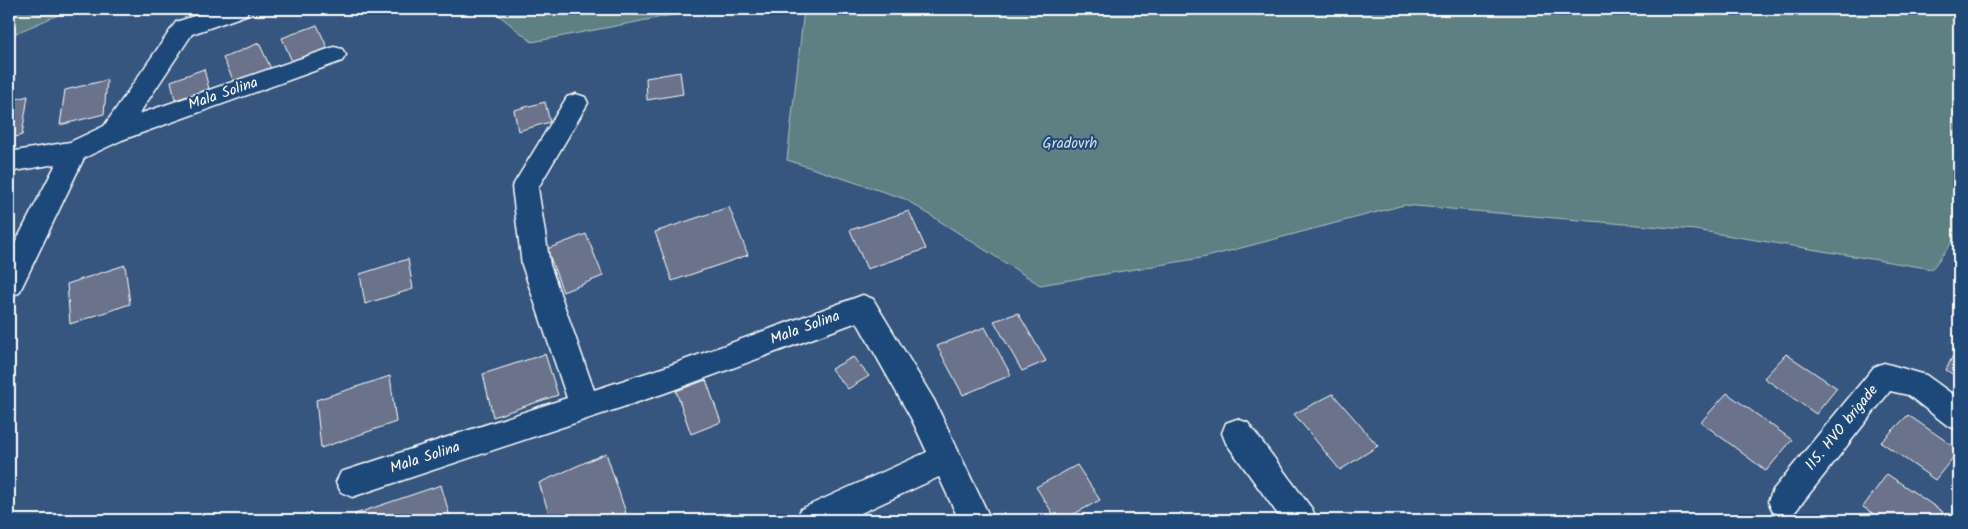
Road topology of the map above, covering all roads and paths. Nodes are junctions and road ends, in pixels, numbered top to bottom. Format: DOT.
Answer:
graph roads {
  1 [pos="238,9"];
  2 [pos="334,55"];
  3 [pos="576,103"];
  4 [pos="113,133"];
  5 [pos="75,151"];
  6 [pos="9,162"];
  7 [pos="9,285"];
  8 [pos="585,406"];
  9 [pos="1959,416"];
  10 [pos="1237,433"];
  11 [pos="946,458"];
  12 [pos="352,482"];
  13 [pos="1784,501"];
  14 [pos="812,520"];
  15 [pos="976,520"];
  16 [pos="1301,520"];
  1 -- 4 [label="street"];
  2 -- 4 [label="street, Mala Solina"];
  3 -- 8 [label="street"];
  4 -- 5 [label="street, Mala Solina"];
  5 -- 6 [label="street, Mala Solina"];
  5 -- 7 [label="street"];
  8 -- 11 [label="street, Mala Solina"];
  8 -- 12 [label="street, Mala Solina"];
  9 -- 13 [label="street, 115. HVO brigade"];
  10 -- 16 [label="street"];
  11 -- 14 [label="street"];
  11 -- 15 [label="street, Mala Solina"];
}
